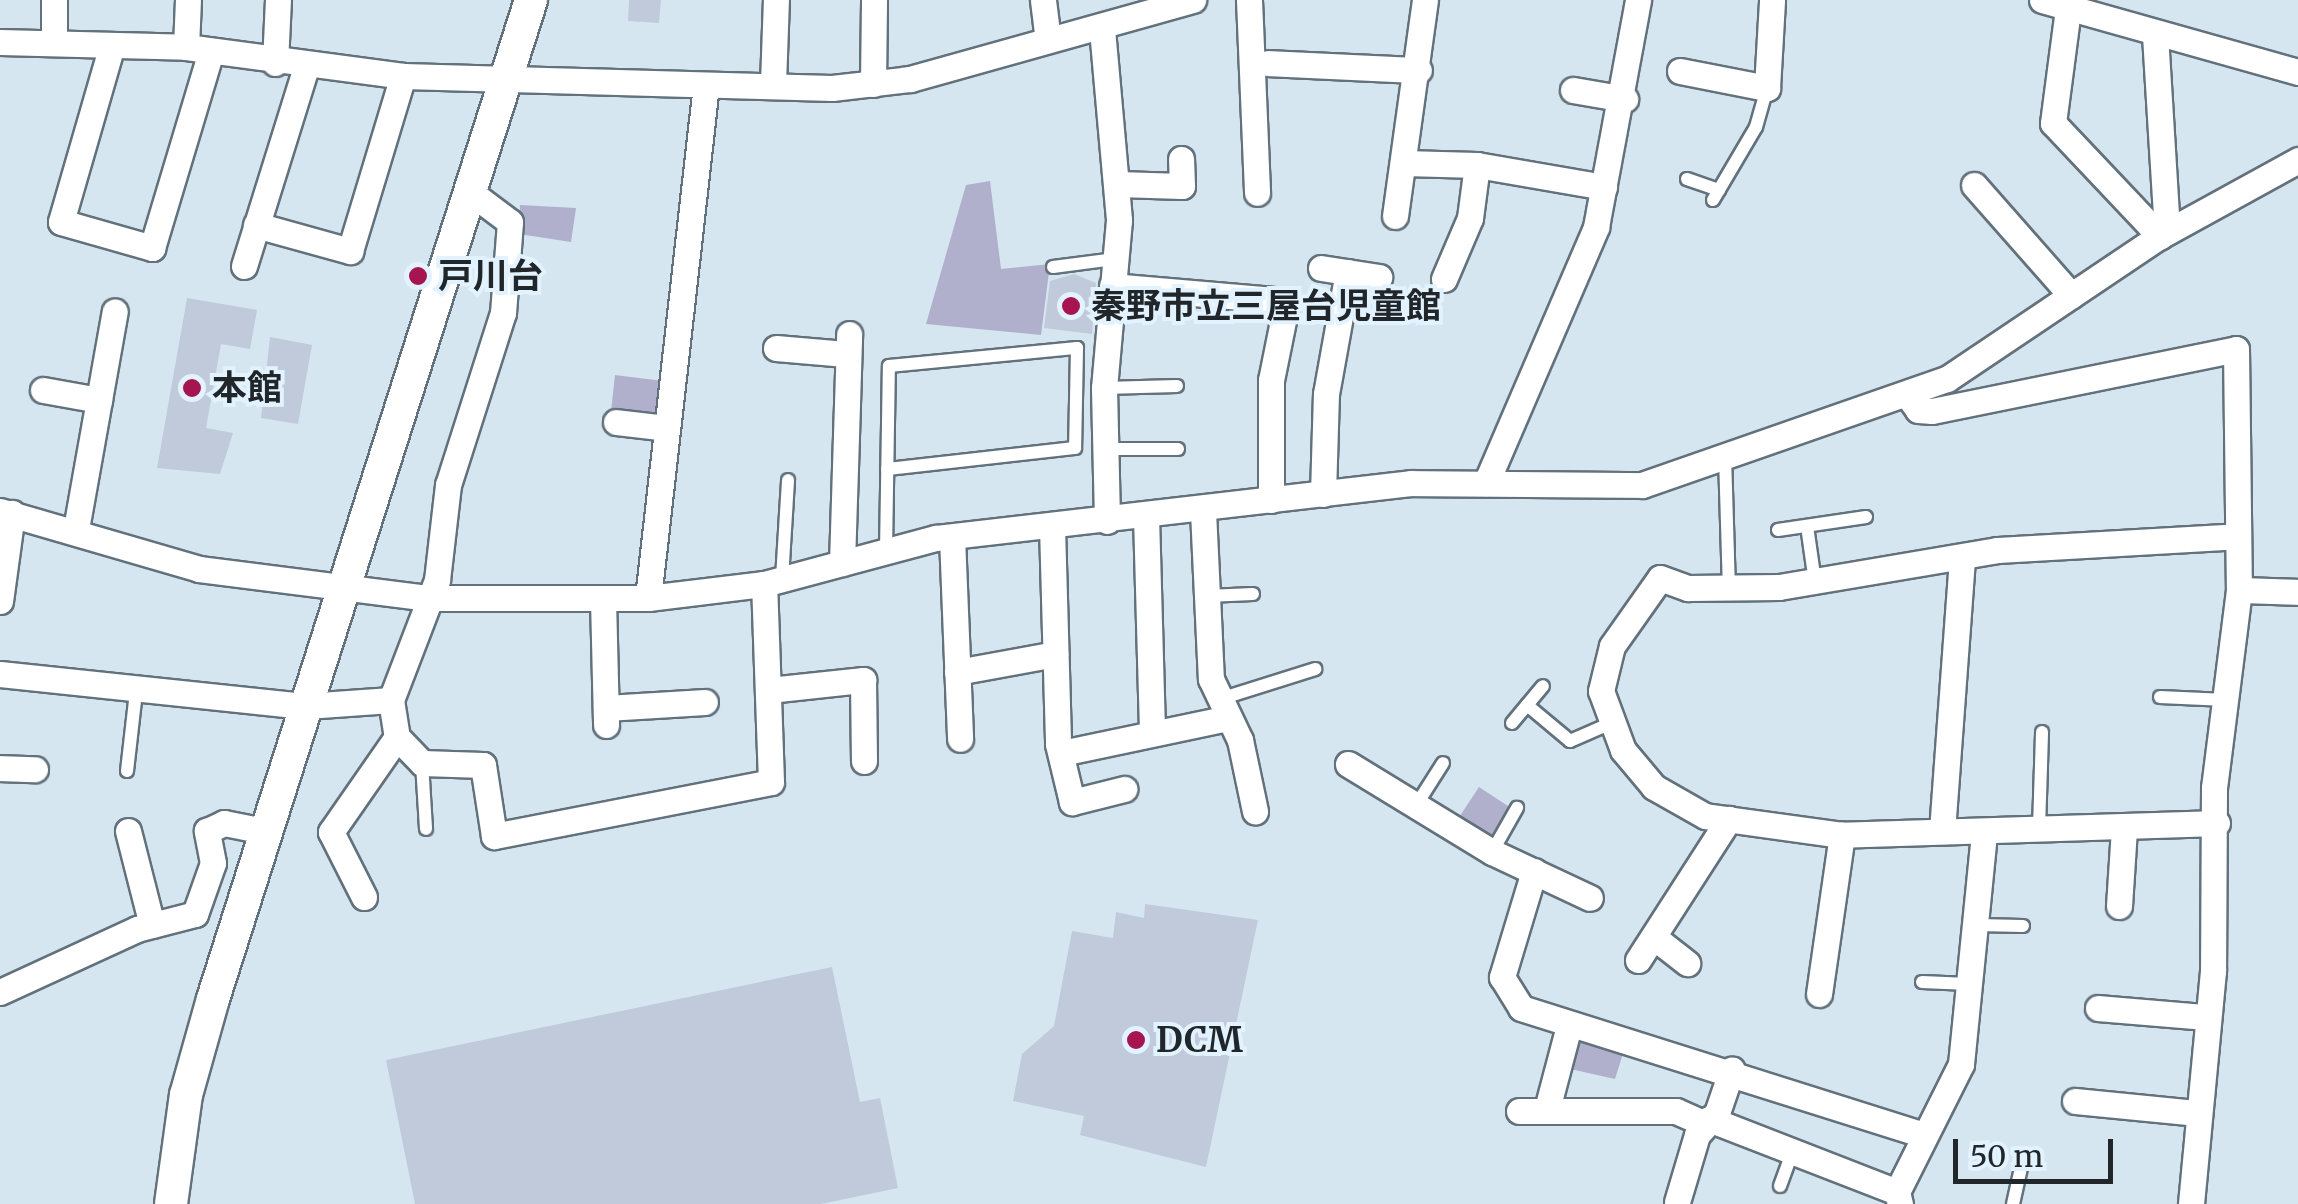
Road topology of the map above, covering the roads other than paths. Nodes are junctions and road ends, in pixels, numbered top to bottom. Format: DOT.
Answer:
graph roads {
  1 [pos="54,0"];
  2 [pos="188,0"];
  3 [pos="278,0"];
  4 [pos="531,0"];
  5 [pos="776,0"];
  6 [pos="874,0"];
  7 [pos="1043,0"];
  8 [pos="1193,0"];
  9 [pos="1248,0"];
  10 [pos="1424,0"];
  11 [pos="1638,0"];
  12 [pos="1772,0"];
  13 [pos="2042,0"];
  14 [pos="1161,4"];
  15 [pos="2086,8"];
  16 [pos="1102,29"];
  17 [pos="2155,35"];
  18 [pos="1048,38"];
  19 [pos="0,42"];
  20 [pos="54,42"];
  21 [pos="112,45"];
  22 [pos="198,49"];
  23 [pos="275,63"];
  24 [pos="1268,63"];
  25 [pos="306,67"];
  26 [pos="1418,70"];
  27 [pos="1680,71"];
  28 [pos="2298,72"];
  29 [pos="402,76"];
  30 [pos="506,80"];
  31 [pos="773,84"];
  32 [pos="874,84"];
  33 [pos="706,85"];
  34 [pos="1767,88"];
  35 [pos="1574,90"];
  36 [pos="1626,98"];
  37 [pos="1182,159"];
  38 [pos="2298,160"];
  39 [pos="1404,163"];
  40 [pos="1478,165"];
  41 [pos="1687,179"];
  42 [pos="1118,184"];
  43 [pos="1974,185"];
  44 [pos="1604,187"];
  45 [pos="470,192"];
  46 [pos="1257,193"];
  47 [pos="1396,216"];
  48 [pos="256,225"];
  49 [pos="2163,234"];
  50 [pos="1115,259"];
  51 [pos="244,266"];
  52 [pos="1053,266"];
  53 [pos="1322,268"];
  54 [pos="1348,272"];
  55 [pos="1380,277"];
  56 [pos="1444,278"];
  57 [pos="1112,286"];
  58 [pos="2071,295"];
  59 [pos="115,310"];
  60 [pos="776,348"];
  61 [pos="1177,386"];
  62 [pos="1104,388"];
  63 [pos="43,390"];
  64 [pos="1908,396"];
  65 [pos="100,400"];
  66 [pos="616,422"];
  67 [pos="667,428"];
  68 [pos="1102,449"];
  69 [pos="1178,449"];
  70 [pos="1726,456"];
  71 [pos="887,469"];
  72 [pos="788,480"];
  73 [pos="1486,483"];
  74 [pos="1323,494"];
  75 [pos="1271,500"];
  76 [pos="1203,510"];
  77 [pos="6,512"];
  78 [pos="1146,516"];
  79 [pos="1866,517"];
  80 [pos="1107,521"];
  81 [pos="1052,526"];
  82 [pos="1806,526"];
  83 [pos="76,529"];
  84 [pos="1778,530"];
  85 [pos="2238,536"];
  86 [pos="952,537"];
  87 [pos="886,551"];
  88 [pos="1962,559"];
  89 [pos="842,563"];
  90 [pos="773,581"];
  91 [pos="1814,582"];
  92 [pos="342,586"];
  93 [pos="1729,590"];
  94 [pos="2238,590"];
  95 [pos="2298,592"];
  96 [pos="1253,594"];
  97 [pos="1207,596"];
  98 [pos="429,598"];
  99 [pos="648,598"];
  100 [pos="603,599"];
  101 [pos="0,601"];
  102 [pos="1055,654"];
  103 [pos="1315,669"];
  104 [pos="957,672"];
  105 [pos="0,674"];
  106 [pos="1543,686"];
  107 [pos="769,690"];
  108 [pos="136,692"];
  109 [pos="2160,697"];
  110 [pos="391,700"];
  111 [pos="2226,700"];
  112 [pos="1527,705"];
  113 [pos="306,706"];
  114 [pos="1224,708"];
  115 [pos="690,709"];
  116 [pos="1512,723"];
  117 [pos="1607,725"];
  118 [pos="1152,730"];
  119 [pos="2042,732"];
  120 [pos="397,737"];
  121 [pos="960,738"];
  122 [pos="1062,754"];
  123 [pos="864,760"];
  124 [pos="422,763"];
  125 [pos="1443,763"];
  126 [pos="1348,764"];
  127 [pos="0,768"];
  128 [pos="35,769"];
  129 [pos="126,771"];
  130 [pos="1124,789"];
  131 [pos="1415,807"];
  132 [pos="1517,808"];
  133 [pos="1255,811"];
  134 [pos="1729,819"];
  135 [pos="2217,823"];
  136 [pos="2124,828"];
  137 [pos="426,829"];
  138 [pos="128,831"];
  139 [pos="264,831"];
  140 [pos="1942,832"];
  141 [pos="2038,834"];
  142 [pos="1842,835"];
  143 [pos="1984,835"];
  144 [pos="1492,852"];
  145 [pos="1534,871"];
  146 [pos="364,897"];
  147 [pos="1590,898"];
  148 [pos="2119,906"];
  149 [pos="1978,925"];
  150 [pos="152,926"];
  151 [pos="2024,926"];
  152 [pos="1655,938"];
  153 [pos="1638,960"];
  154 [pos="1687,963"];
  155 [pos="1814,982"];
  156 [pos="1922,982"];
  157 [pos="1971,984"];
  158 [pos="0,992"];
  159 [pos="2098,1008"];
  160 [pos="2206,1017"];
  161 [pos="1569,1026"];
  162 [pos="1732,1069"];
  163 [pos="2075,1100"];
  164 [pos="1547,1109"];
  165 [pos="1519,1111"];
  166 [pos="2198,1113"];
  167 [pos="1706,1121"];
  168 [pos="1925,1135"];
  169 [pos="1793,1150"];
  170 [pos="2023,1159"];
  171 [pos="1780,1186"];
  172 [pos="1898,1198"];
  173 [pos="1678,1202"];
  174 [pos="171,1204"];
  175 [pos="2013,1204"];
  176 [pos="2190,1204"];
  1 -- 20 [label="street"];
  2 -- 22 [label="street"];
  3 -- 23 [label="street"];
  4 -- 30 [label="street"];
  5 -- 31 [label="street"];
  6 -- 32 [label="street"];
  7 -- 18 [label="street"];
  8 -- 14 [label="street"];
  9 -- 46 [label="street"];
  10 -- 26 [label="street"];
  11 -- 36 [label="street"];
  12 -- 34 [label="street"];
  13 -- 15 [label="street"];
  14 -- 16 [label="street"];
  15 -- 17 [label="street"];
  15 -- 49 [label="street"];
  16 -- 18 [label="street"];
  16 -- 42 [label="street"];
  17 -- 28 [label="street"];
  17 -- 49 [label="street"];
  18 -- 32 [label="street"];
  19 -- 20 [label="street"];
  20 -- 21 [label="street"];
  21 -- 22 [label="street"];
  21 -- 22 [label="street"];
  22 -- 23 [label="street"];
  23 -- 25 [label="street"];
  24 -- 26 [label="street"];
  25 -- 29 [label="street"];
  25 -- 48 [label="street"];
  26 -- 39 [label="street"];
  27 -- 34 [label="street"];
  29 -- 30 [label="street"];
  29 -- 48 [label="street"];
  30 -- 33 [label="street"];
  30 -- 45 [label="street"];
  31 -- 32 [label="street"];
  31 -- 33 [label="street"];
  33 -- 67 [label="street"];
  34 -- 41 [label="lane"];
  35 -- 36 [label="street"];
  36 -- 44 [label="street"];
  37 -- 42 [label="street"];
  38 -- 49 [label="street"];
  39 -- 40 [label="street"];
  39 -- 47 [label="street"];
  40 -- 44 [label="street"];
  40 -- 56 [label="street"];
  42 -- 50 [label="street"];
  43 -- 58 [label="street"];
  44 -- 73 [label="street"];
  45 -- 92 [label="street"];
  45 -- 98 [label="street"];
  48 -- 51 [label="street"];
  49 -- 58 [label="street"];
  50 -- 52 [label="lane"];
  50 -- 57 [label="street"];
  53 -- 54 [label="street"];
  54 -- 55 [label="street"];
  54 -- 74 [label="street"];
  57 -- 62 [label="street"];
  57 -- 75 [label="street"];
  58 -- 64 [label="street"];
  59 -- 65 [label="street"];
  60 -- 89 [label="street"];
  61 -- 62 [label="lane"];
  62 -- 68 [label="street"];
  63 -- 65 [label="street"];
  64 -- 70 [label="street"];
  64 -- 85 [label="street"];
  65 -- 83 [label="street"];
  66 -- 67 [label="street"];
  67 -- 99 [label="street"];
  68 -- 69 [label="lane"];
  68 -- 80 [label="street"];
  70 -- 73 [label="street"];
  70 -- 93 [label="lane"];
  71 -- 87 [label="lane"];
  72 -- 90 [label="lane"];
  73 -- 74 [label="street"];
  74 -- 75 [label="street"];
  75 -- 76 [label="street"];
  76 -- 78 [label="street"];
  76 -- 97 [label="street"];
  77 -- 83 [label="street"];
  77 -- 101 [label="street"];
  78 -- 80 [label="street"];
  78 -- 118 [label="street"];
  79 -- 82 [label="lane"];
  80 -- 81 [label="street"];
  81 -- 86 [label="street"];
  81 -- 102 [label="street"];
  82 -- 84 [label="lane"];
  82 -- 91 [label="lane"];
  83 -- 92 [label="street"];
  85 -- 88 [label="street"];
  85 -- 94 [label="street"];
  86 -- 87 [label="street"];
  86 -- 104 [label="street"];
  87 -- 89 [label="street"];
  88 -- 91 [label="street"];
  88 -- 140 [label="street"];
  89 -- 90 [label="street"];
  90 -- 99 [label="street"];
  90 -- 107 [label="street"];
  91 -- 93 [label="street"];
  92 -- 98 [label="street"];
  92 -- 113 [label="street"];
  93 -- 117 [label="street"];
  94 -- 95 [label="street"];
  94 -- 111 [label="street"];
  96 -- 97 [label="lane"];
  97 -- 114 [label="street"];
  98 -- 100 [label="street"];
  98 -- 110 [label="street"];
  99 -- 100 [label="street"];
  100 -- 115 [label="street"];
  102 -- 104 [label="street"];
  102 -- 122 [label="street"];
  103 -- 114 [label="lane"];
  104 -- 121 [label="street"];
  105 -- 108 [label="street"];
  106 -- 112 [label="lane"];
  107 -- 123 [label="street"];
  107 -- 124 [label="street"];
  108 -- 113 [label="street"];
  108 -- 129 [label="lane"];
  109 -- 111 [label="lane"];
  110 -- 113 [label="street"];
  110 -- 120 [label="street"];
  111 -- 135 [label="street"];
  112 -- 116 [label="lane"];
  112 -- 117 [label="lane"];
  113 -- 139 [label="street"];
  114 -- 118 [label="street"];
  114 -- 133 [label="street"];
  117 -- 134 [label="street"];
  118 -- 122 [label="street"];
  119 -- 141 [label="lane"];
  120 -- 124 [label="street"];
  120 -- 146 [label="street"];
  122 -- 130 [label="street"];
  124 -- 137 [label="lane"];
  125 -- 131 [label="lane"];
  126 -- 131 [label="street"];
  127 -- 128 [label="street"];
  131 -- 144 [label="street"];
  132 -- 144 [label="lane"];
  134 -- 142 [label="street"];
  134 -- 152 [label="street"];
  135 -- 136 [label="street"];
  135 -- 160 [label="street"];
  136 -- 141 [label="street"];
  136 -- 148 [label="street"];
  138 -- 150 [label="street"];
  139 -- 150 [label="street"];
  139 -- 174 [label="street"];
  140 -- 142 [label="street"];
  140 -- 143 [label="street"];
  141 -- 143 [label="street"];
  142 -- 155 [label="street"];
  143 -- 149 [label="street"];
  144 -- 145 [label="street"];
  145 -- 147 [label="street"];
  145 -- 161 [label="street"];
  149 -- 151 [label="lane"];
  149 -- 157 [label="street"];
  150 -- 158 [label="street"];
  152 -- 153 [label="street"];
  152 -- 154 [label="street"];
  156 -- 157 [label="lane"];
  157 -- 168 [label="street"];
  159 -- 160 [label="street"];
  160 -- 166 [label="street"];
  161 -- 162 [label="street"];
  161 -- 164 [label="street"];
  162 -- 167 [label="street"];
  162 -- 168 [label="street"];
  163 -- 166 [label="street"];
  164 -- 165 [label="street"];
  164 -- 167 [label="street"];
  166 -- 176 [label="street"];
  167 -- 169 [label="street"];
  167 -- 173 [label="street"];
  168 -- 172 [label="street"];
  169 -- 171 [label="lane"];
  169 -- 172 [label="street"];
  170 -- 175 [label="lane"];
}
